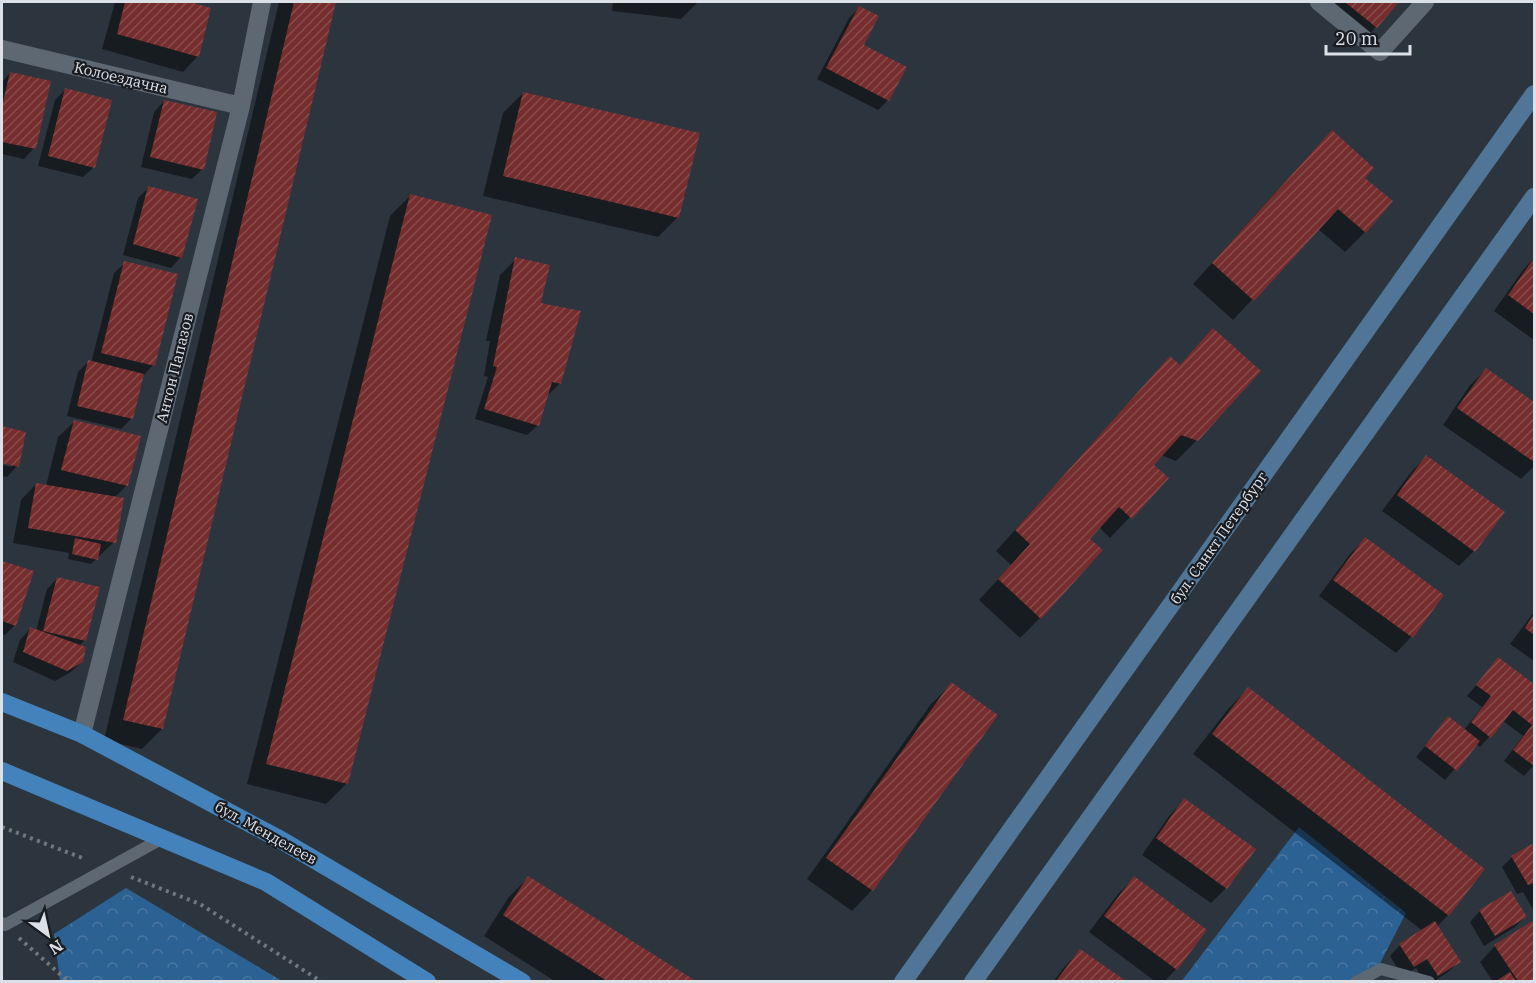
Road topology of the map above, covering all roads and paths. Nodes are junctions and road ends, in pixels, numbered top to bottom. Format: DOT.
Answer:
graph roads {
  1 [pos="262,2"];
  2 [pos="1319,2"];
  3 [pos="1425,2"];
  4 [pos="2,49"];
  5 [pos="1534,94"];
  6 [pos="241,106"];
  7 [pos="1534,197"];
  8 [pos="2,702"];
  9 [pos="82,734"];
  10 [pos="2,771"];
  11 [pos="2,827"];
  12 [pos="162,838"];
  13 [pos="110,869"];
  14 [pos="3,924"];
  15 [pos="69,981"];
  16 [pos="322,981"];
  17 [pos="426,981"];
  18 [pos="522,981"];
  19 [pos="903,981"];
  20 [pos="973,981"];
  21 [pos="1356,981"];
  22 [pos="1429,981"];
  1 -- 6 [label="street, Антон Папазов"];
  2 -- 3 [label="street"];
  4 -- 6 [label="street, Колоездачна"];
  5 -- 19 [label="main road, бул. Санкт Петербург"];
  6 -- 9 [label="street, Антон Папазов"];
  7 -- 20 [label="main road"];
  8 -- 9 [label="main road, бул. Менделеев"];
  9 -- 18 [label="main road, бул. Менделеев"];
  10 -- 12 [label="main road"];
  11 -- 13 [label="path"];
  12 -- 13 [label="lane"];
  12 -- 17 [label="main road"];
  13 -- 14 [label="lane"];
  13 -- 16 [label="path"];
  14 -- 15 [label="path"];
  21 -- 22 [label="lane"];
}
